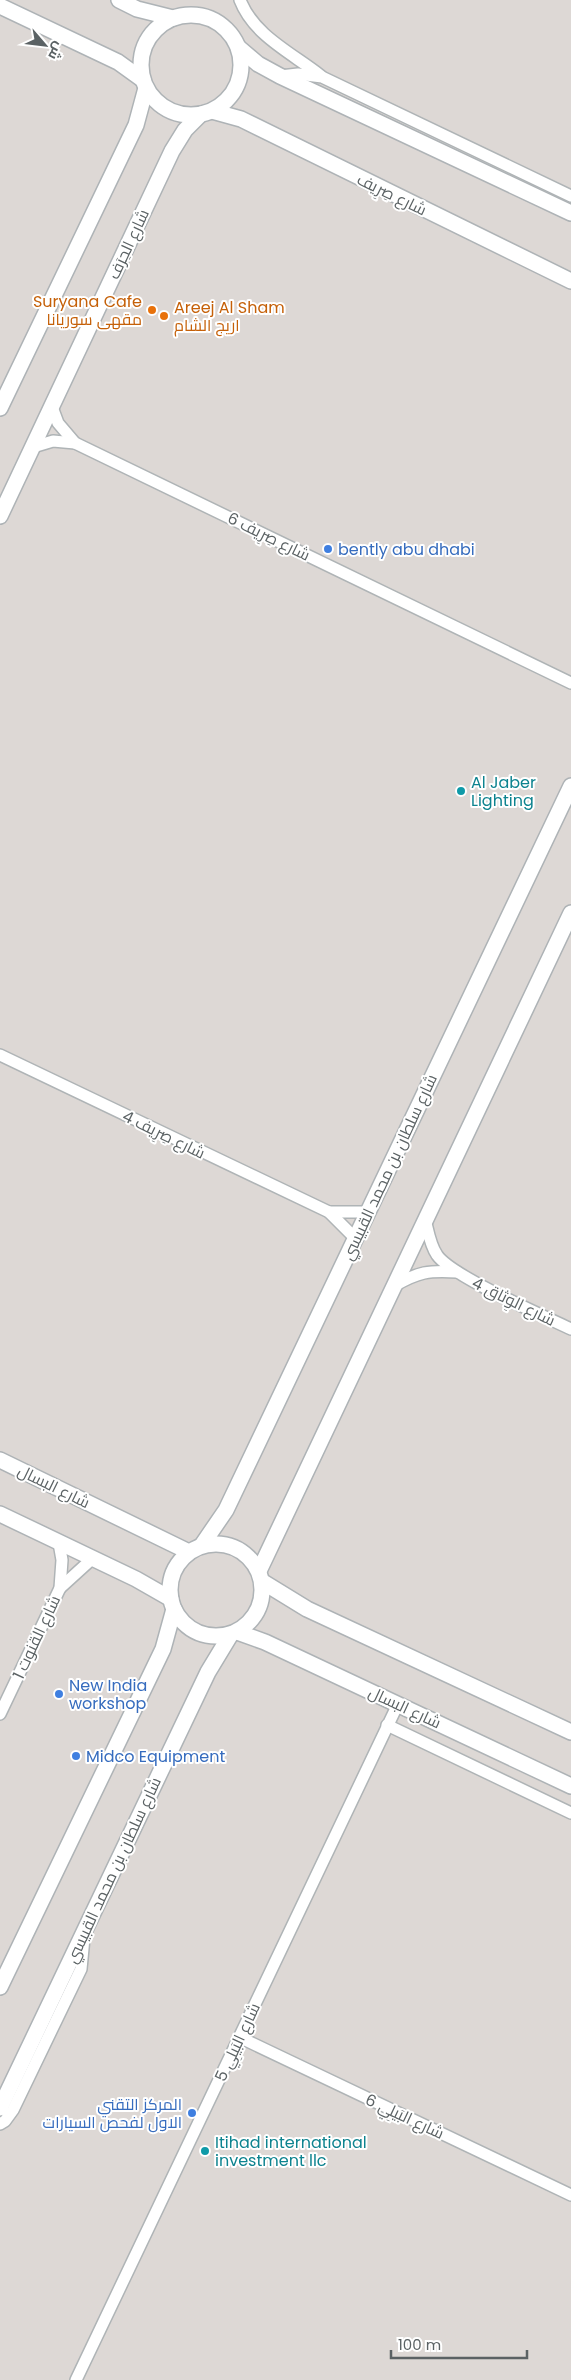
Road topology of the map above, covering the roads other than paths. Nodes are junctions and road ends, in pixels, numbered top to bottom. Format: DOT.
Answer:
graph roads {
  1 [pos="119,0"];
  2 [pos="240,0"];
  3 [pos="0,6"];
  4 [pos="173,18"];
  5 [pos="238,47"];
  6 [pos="280,76"];
  7 [pos="322,77"];
  8 [pos="144,84"];
  9 [pos="207,113"];
  10 [pos="571,196"];
  11 [pos="571,212"];
  12 [pos="571,281"];
  13 [pos="52,407"];
  14 [pos="0,408"];
  15 [pos="75,442"];
  16 [pos="33,447"];
  17 [pos="0,516"];
  18 [pos="571,683"];
  19 [pos="571,786"];
  20 [pos="571,913"];
  21 [pos="0,1055"];
  22 [pos="329,1212"];
  23 [pos="367,1212"];
  24 [pos="425,1219"];
  25 [pos="355,1238"];
  26 [pos="457,1272"];
  27 [pos="394,1286"];
  28 [pos="571,1329"];
  29 [pos="0,1460"];
  30 [pos="0,1514"];
  31 [pos="59,1543"];
  32 [pos="196,1548"];
  33 [pos="93,1558"];
  34 [pos="261,1577"];
  35 [pos="60,1588"];
  36 [pos="172,1604"];
  37 [pos="234,1633"];
  38 [pos="398,1704"];
  39 [pos="0,1714"];
  40 [pos="387,1725"];
  41 [pos="571,1732"];
  42 [pos="571,1786"];
  43 [pos="571,1812"];
  44 [pos="87,1924"];
  45 [pos="0,1987"];
  46 [pos="239,2037"];
  47 [pos="0,2108"];
  48 [pos="0,2124"];
  49 [pos="571,2195"];
  50 [pos="76,2380"];
  1 -- 4 [label="main road"];
  2 -- 7 [label="street"];
  3 -- 8 [label="main road"];
  4 -- 5 [label="main road"];
  4 -- 8 [label="main road"];
  5 -- 6 [label="main road"];
  5 -- 9 [label="main road"];
  6 -- 7 [label="street"];
  6 -- 11 [label="main road"];
  7 -- 10 [label="street"];
  8 -- 9 [label="main road"];
  8 -- 14 [label="main road"];
  9 -- 12 [label="main road, شارع صِرِيف"];
  9 -- 13 [label="main road, شارع الحِرَف"];
  13 -- 15 [label="street, شارع صِرِيف 6"];
  13 -- 16 [label="main road, شارع الحِرَف"];
  15 -- 16 [label="street, شارع صِرِيف 6"];
  15 -- 18 [label="street, شارع صِرِيف 6"];
  16 -- 17 [label="main road, شارع الحِرَف"];
  19 -- 23 [label="main road, شارع سلطان بن محمد القبيسي"];
  20 -- 24 [label="main road"];
  21 -- 22 [label="street, شارع صِرِيف 4"];
  22 -- 23 [label="street, شارع صِرِيف 4"];
  22 -- 25 [label="street, شارع صِرِيف 4"];
  23 -- 25 [label="main road, شارع سلطان بن محمد القبيسي"];
  24 -- 26 [label="street, شارع الوِثاق 4"];
  24 -- 27 [label="main road"];
  25 -- 32 [label="main road, شارع سلطان بن محمد القبيسي"];
  26 -- 27 [label="street, شارع الوِثاق 4"];
  26 -- 28 [label="street, شارع الوِثاق 4"];
  27 -- 34 [label="main road"];
  29 -- 32 [label="main road, شارع البسال"];
  30 -- 31 [label="main road"];
  31 -- 33 [label="main road"];
  31 -- 35 [label="street, شارع القنوت 1"];
  32 -- 34 [label="main road"];
  32 -- 36 [label="main road"];
  33 -- 35 [label="street, شارع القنوت 1"];
  33 -- 36 [label="main road"];
  34 -- 37 [label="main road"];
  34 -- 41 [label="main road"];
  35 -- 39 [label="street, شارع القنوت 1"];
  36 -- 37 [label="main road"];
  36 -- 45 [label="main road"];
  37 -- 38 [label="main road, شارع البسال"];
  37 -- 44 [label="main road, شارع سلطان بن محمد القبيسي"];
  38 -- 40 [label="street, شارع البَيلِي 5"];
  38 -- 42 [label="main road, شارع البسال"];
  40 -- 43 [label="street"];
  40 -- 46 [label="street, شارع البَيلِي 5"];
  44 -- 47 [label="main road, شارع سلطان بن محمد القبيسي"];
  44 -- 48 [label="street"];
  46 -- 49 [label="street, شارع البَيلِي 6"];
  46 -- 50 [label="street, شارع البَيلِي 5"];
}
